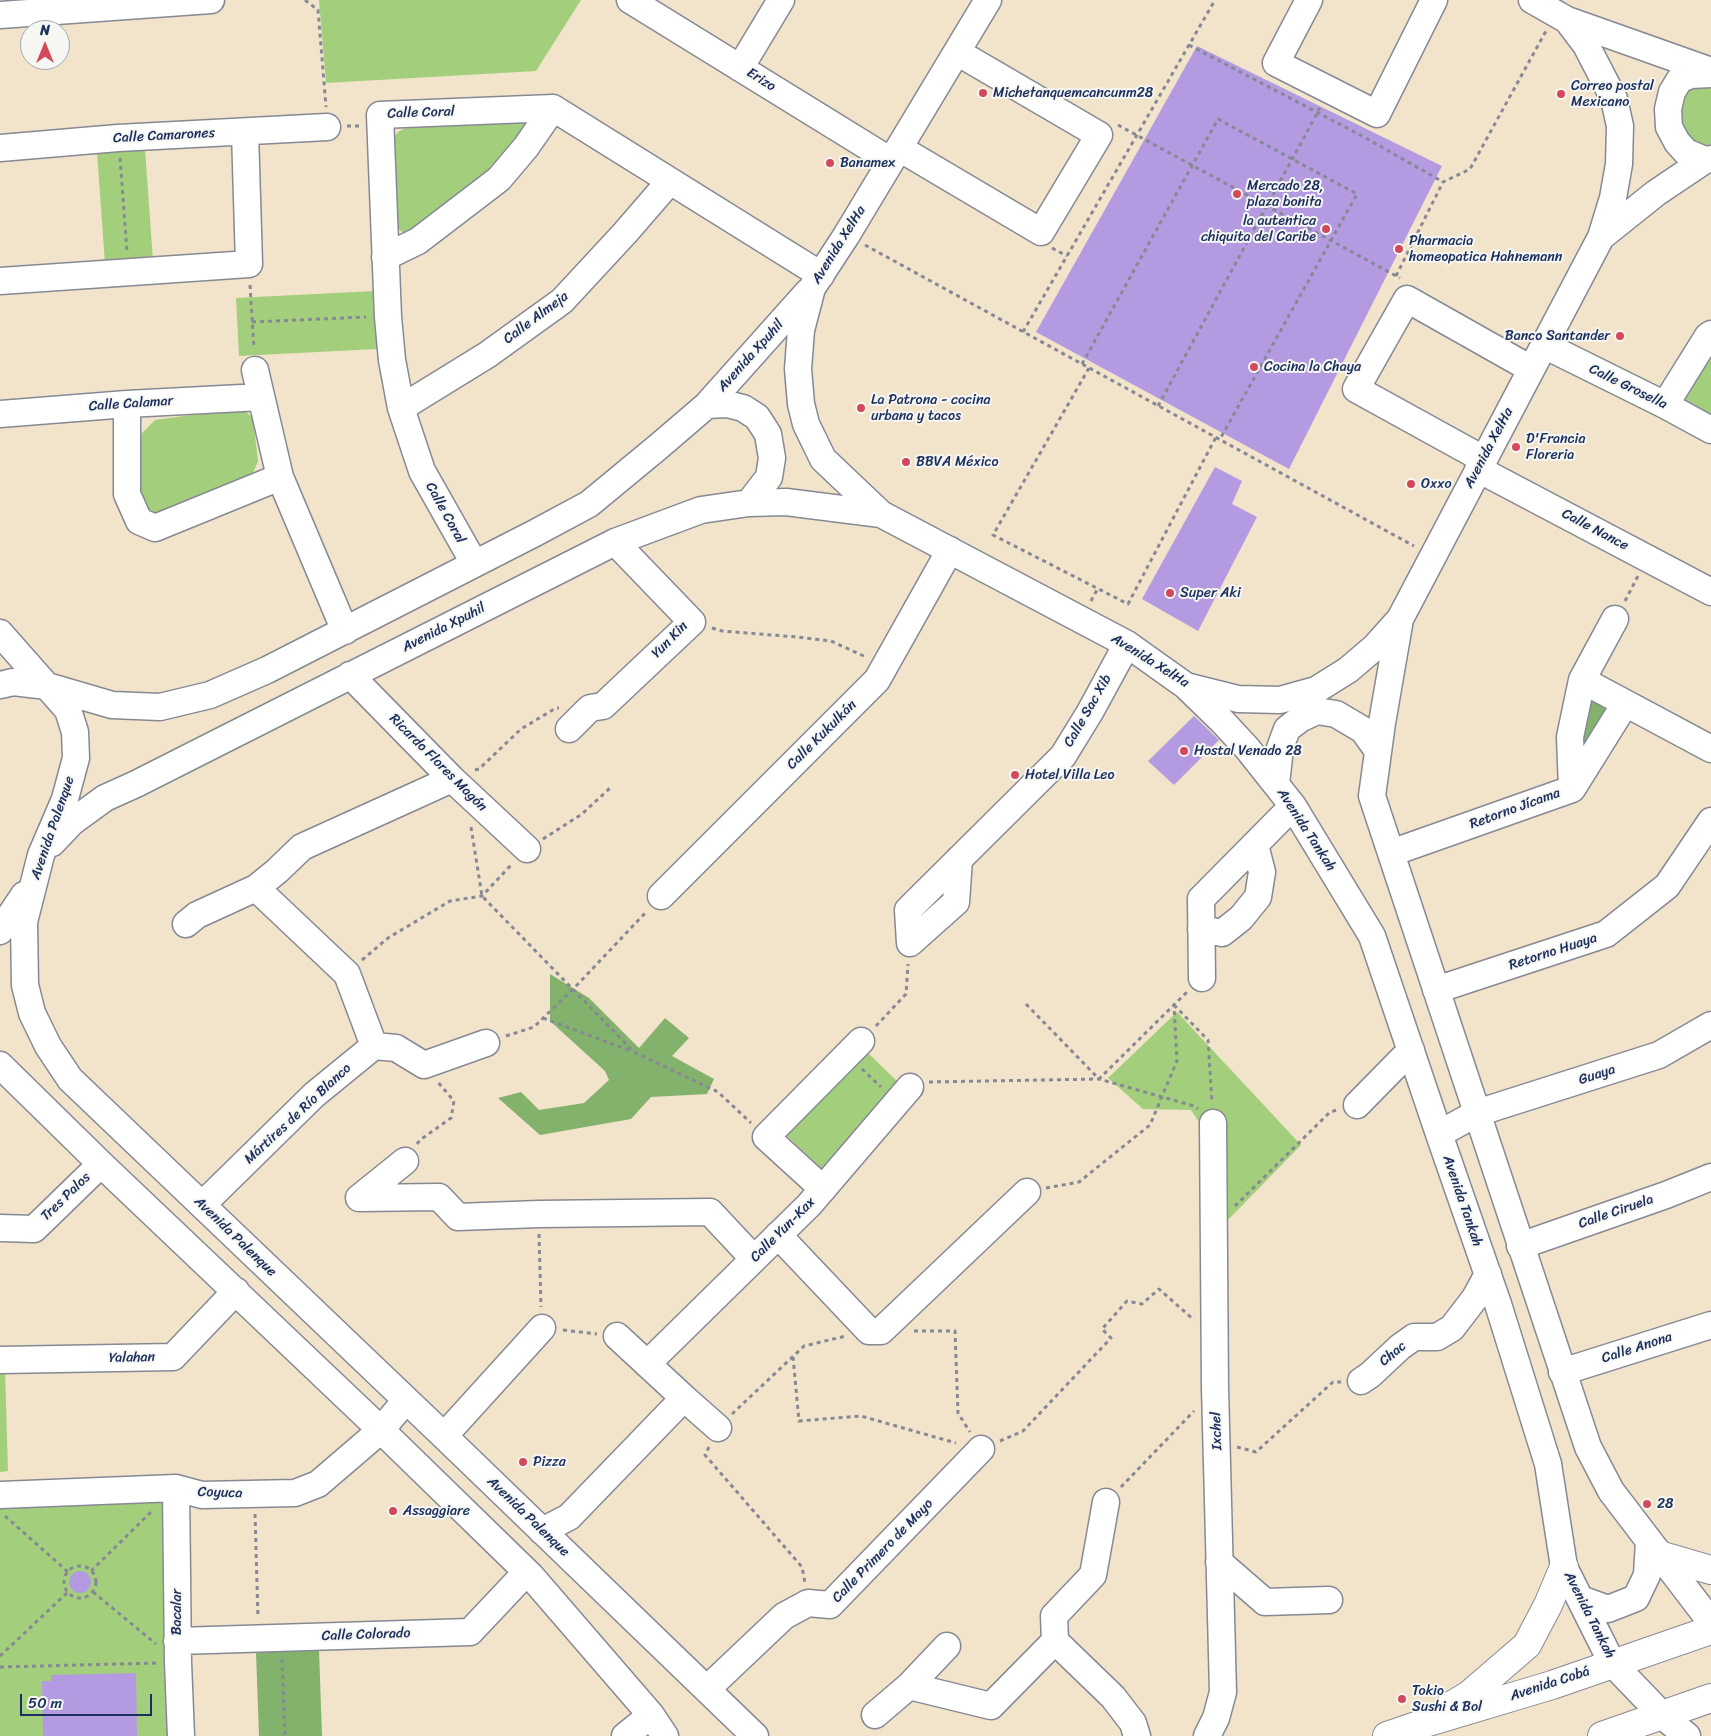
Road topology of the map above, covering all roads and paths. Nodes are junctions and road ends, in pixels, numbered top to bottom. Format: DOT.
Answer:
graph roads {
  1 [pos="211,0"];
  2 [pos="305,0"];
  3 [pos="630,0"];
  4 [pos="781,0"];
  5 [pos="988,0"];
  6 [pos="1214,0"];
  7 [pos="1309,0"];
  8 [pos="1434,0"];
  9 [pos="1532,0"];
  10 [pos="1562,11"];
  11 [pos="0,15"];
  12 [pos="1189,46"];
  13 [pos="957,52"];
  14 [pos="740,68"];
  15 [pos="1711,72"];
  16 [pos="1330,90"];
  17 [pos="553,108"];
  18 [pos="1317,113"];
  19 [pos="1111,121"];
  20 [pos="381,125"];
  21 [pos="327,127"];
  22 [pos="245,132"];
  23 [pos="1137,135"];
  24 [pos="118,138"];
  25 [pos="0,148"];
  26 [pos="895,155"];
  27 [pos="1292,159"];
  28 [pos="1708,160"];
  29 [pos="1192,165"];
  30 [pos="670,181"];
  31 [pos="1443,182"];
  32 [pos="1267,206"];
  33 [pos="846,236"];
  34 [pos="1602,237"];
  35 [pos="1331,241"];
  36 [pos="385,257"];
  37 [pos="249,264"];
  38 [pos="128,272"];
  39 [pos="1396,276"];
  40 [pos="1404,280"];
  41 [pos="0,281"];
  42 [pos="817,281"];
  43 [pos="388,316"];
  44 [pos="252,322"];
  45 [pos="1023,332"];
  46 [pos="1711,334"];
  47 [pos="1544,345"];
  48 [pos="1082,364"];
  49 [pos="1089,368"];
  50 [pos="1531,369"];
  51 [pos="255,370"];
  52 [pos="261,397"];
  53 [pos="127,404"];
  54 [pos="707,405"];
  55 [pos="1665,405"];
  56 [pos="1158,406"];
  57 [pos="401,408"];
  58 [pos="0,414"];
  59 [pos="1711,430"];
  60 [pos="1216,437"];
  61 [pos="1220,439"];
  62 [pos="1481,464"];
  63 [pos="280,477"];
  64 [pos="749,503"];
  65 [pos="881,514"];
  66 [pos="615,542"];
  67 [pos="950,550"];
  68 [pos="1433,556"];
  69 [pos="1648,558"];
  70 [pos="474,563"];
  71 [pos="1711,592"];
  72 [pos="1400,618"];
  73 [pos="1615,619"];
  74 [pos="692,622"];
  75 [pos="345,631"];
  76 [pos="0,633"];
  77 [pos="1127,644"];
  78 [pos="885,665"];
  79 [pos="350,675"];
  80 [pos="1582,680"];
  81 [pos="0,685"];
  82 [pos="47,686"];
  83 [pos="1186,686"];
  84 [pos="1625,704"];
  85 [pos="590,708"];
  86 [pos="569,729"];
  87 [pos="1711,749"];
  88 [pos="1378,750"];
  89 [pos="1276,784"];
  90 [pos="459,785"];
  91 [pos="1572,789"];
  92 [pos="1293,806"];
  93 [pos="1711,821"];
  94 [pos="1255,845"];
  95 [pos="527,849"];
  96 [pos="1391,853"];
  97 [pos="41,855"];
  98 [pos="256,888"];
  99 [pos="482,896"];
  100 [pos="661,896"];
  101 [pos="186,924"];
  102 [pos="1201,929"];
  103 [pos="0,931"];
  104 [pos="910,944"];
  105 [pos="347,974"];
  106 [pos="1202,978"];
  107 [pos="572,990"];
  108 [pos="1436,990"];
  109 [pos="1026,1004"];
  110 [pos="1174,1005"];
  111 [pos="542,1018"];
  112 [pos="1711,1025"];
  113 [pos="486,1043"];
  114 [pos="374,1046"];
  115 [pos="854,1048"];
  116 [pos="1411,1050"];
  117 [pos="634,1052"];
  118 [pos="0,1065"];
  119 [pos="424,1066"];
  120 [pos="1099,1079"];
  121 [pos="904,1094"];
  122 [pos="1162,1097"];
  123 [pos="1357,1105"];
  124 [pos="1477,1113"];
  125 [pos="1213,1123"];
  126 [pos="1439,1134"];
  127 [pos="766,1137"];
  128 [pos="405,1161"];
  129 [pos="101,1164"];
  130 [pos="1711,1178"];
  131 [pos="823,1190"];
  132 [pos="1027,1192"];
  133 [pos="202,1204"];
  134 [pos="538,1214"];
  135 [pos="1213,1227"];
  136 [pos="0,1228"];
  137 [pos="778,1236"];
  138 [pos="1520,1246"];
  139 [pos="754,1259"];
  140 [pos="1488,1274"];
  141 [pos="236,1291"];
  142 [pos="1711,1325"];
  143 [pos="542,1328"];
  144 [pos="875,1331"];
  145 [pos="617,1336"];
  146 [pos="1215,1339"];
  147 [pos="792,1357"];
  148 [pos="0,1360"];
  149 [pos="647,1364"];
  150 [pos="1562,1372"];
  151 [pos="1361,1381"];
  152 [pos="1215,1388"];
  153 [pos="684,1398"];
  154 [pos="406,1400"];
  155 [pos="718,1428"];
  156 [pos="381,1430"];
  157 [pos="444,1436"];
  158 [pos="1217,1443"];
  159 [pos="981,1449"];
  160 [pos="176,1488"];
  161 [pos="254,1494"];
  162 [pos="0,1495"];
  163 [pos="1106,1502"];
  164 [pos="0,1512"];
  165 [pos="542,1531"];
  166 [pos="1654,1548"];
  167 [pos="1219,1562"];
  168 [pos="1564,1568"];
  169 [pos="1711,1570"];
  170 [pos="91,1571"];
  171 [pos="68,1572"];
  172 [pos="531,1576"];
  173 [pos="68,1592"];
  174 [pos="93,1592"];
  175 [pos="1580,1599"];
  176 [pos="1329,1600"];
  177 [pos="808,1603"];
  178 [pos="1711,1622"];
  179 [pos="1711,1630"];
  180 [pos="270,1638"];
  181 [pos="1055,1641"];
  182 [pos="947,1646"];
  183 [pos="178,1652"];
  184 [pos="0,1656"];
  185 [pos="1612,1663"];
  186 [pos="0,1667"];
  187 [pos="909,1686"];
  188 [pos="706,1690"];
  189 [pos="1711,1698"];
  190 [pos="875,1715"];
  191 [pos="1663,1716"];
  192 [pos="1425,1723"];
  193 [pos="658,1725"];
  194 [pos="181,1736"];
  195 [pos="285,1736"];
  196 [pos="625,1736"];
  197 [pos="755,1736"];
  198 [pos="1137,1736"];
  199 [pos="1207,1736"];
  200 [pos="1388,1736"];
  201 [pos="1604,1736"];
  202 [pos="1686,1736"];
  1 -- 11 [label="street"];
  2 -- 21 [label="path"];
  3 -- 14 [label="street, Erizo"];
  4 -- 14 [label="street"];
  5 -- 13 [label="street, Avenida XelHa"];
  6 -- 12 [label="path"];
  7 -- 16 [label="street"];
  8 -- 16 [label="street"];
  9 -- 10 [label="street, Avenida XelHa"];
  10 -- 15 [label="street"];
  10 -- 31 [label="path"];
  10 -- 34 [label="street, Avenida XelHa"];
  12 -- 18 [label="path"];
  12 -- 23 [label="path"];
  13 -- 26 [label="street, Avenida XelHa"];
  13 -- 26 [label="street, Erizo"];
  14 -- 26 [label="street, Erizo"];
  15 -- 28 [label="street"];
  16 -- 18 [label="path"];
  17 -- 20 [label="street, Calle Coral"];
  17 -- 30 [label="street"];
  17 -- 36 [label="street"];
  18 -- 27 [label="path"];
  18 -- 31 [label="path"];
  19 -- 23 [label="path"];
  20 -- 21 [label="path"];
  20 -- 36 [label="street, Calle Coral"];
  21 -- 22 [label="street, Calle Camarones"];
  22 -- 24 [label="street, Calle Camarones"];
  22 -- 37 [label="street"];
  23 -- 29 [label="path"];
  23 -- 45 [label="path"];
  24 -- 25 [label="street, Calle Camarones"];
  24 -- 38 [label="path"];
  26 -- 33 [label="street, Avenida XelHa"];
  27 -- 29 [label="path"];
  27 -- 32 [label="path"];
  27 -- 35 [label="path"];
  28 -- 34 [label="street"];
  29 -- 32 [label="path"];
  29 -- 48 [label="path"];
  30 -- 42 [label="street"];
  30 -- 57 [label="street, Calle Almeja"];
  31 -- 39 [label="path"];
  32 -- 35 [label="path"];
  32 -- 56 [label="path"];
  33 -- 42 [label="street, Avenida XelHa"];
  33 -- 45 [label="path"];
  34 -- 47 [label="street, Avenida XelHa"];
  35 -- 39 [label="path"];
  35 -- 61 [label="path"];
  36 -- 43 [label="street, Calle Coral"];
  37 -- 38 [label="street"];
  37 -- 44 [label="path"];
  38 -- 41 [label="street"];
  39 -- 40 [label="path"];
  42 -- 54 [label="street, Avenida Xpuhil"];
  42 -- 65 [label="street, Avenida XelHa"];
  43 -- 44 [label="path"];
  43 -- 57 [label="street, Calle Coral"];
  44 -- 51 [label="path"];
  45 -- 48 [label="path"];
  46 -- 55 [label="street"];
  47 -- 50 [label="street, Avenida XelHa"];
  47 -- 55 [label="street, Calle Grosella"];
  48 -- 49 [label="path"];
  49 -- 56 [label="path"];
  49 -- 60 [label="path"];
  50 -- 62 [label="street, Avenida XelHa"];
  50 -- 62 [label="street, Calle Nance"];
  51 -- 52 [label="street"];
  52 -- 53 [label="street, Calle Calamar"];
  52 -- 63 [label="street"];
  53 -- 58 [label="street, Calle Calamar"];
  53 -- 63 [label="street"];
  54 -- 64 [label="street"];
  54 -- 70 [label="street, Avenida Xpuhil"];
  55 -- 59 [label="street, Calle Grosella"];
  56 -- 60 [label="path"];
  57 -- 70 [label="street, Calle Coral"];
  60 -- 61 [label="path"];
  61 -- 68 [label="path"];
  62 -- 68 [label="street, Avenida XelHa"];
  62 -- 69 [label="street, Calle Nance"];
  63 -- 75 [label="street"];
  64 -- 65 [label="street, Avenida Xpuhil"];
  64 -- 66 [label="street, Avenida Xpuhil"];
  65 -- 67 [label="street, Avenida XelHa"];
  66 -- 74 [label="street, Yun Kin"];
  66 -- 79 [label="street, Avenida Xpuhil"];
  67 -- 77 [label="street, Avenida XelHa"];
  67 -- 78 [label="street, Calle Kukulkán"];
  68 -- 72 [label="street, Avenida XelHa"];
  69 -- 71 [label="street, Calle Nance"];
  69 -- 73 [label="path"];
  70 -- 75 [label="street, Avenida Xpuhil"];
  72 -- 83 [label="street, Avenida XelHa"];
  72 -- 88 [label="street"];
  73 -- 80 [label="street"];
  74 -- 78 [label="path"];
  74 -- 85 [label="street, Yun Kin"];
  75 -- 82 [label="street, Avenida Xpuhil"];
  76 -- 82 [label="street, Avenida Palenque"];
  77 -- 83 [label="street, Avenida XelHa"];
  77 -- 104 [label="street, Calle Sac Xib"];
  78 -- 100 [label="street, Calle Kukulkán"];
  79 -- 90 [label="street, Ricardo Flores Magón"];
  79 -- 97 [label="street, Avenida Xpuhil"];
  80 -- 84 [label="street"];
  80 -- 91 [label="street"];
  81 -- 82 [label="street, Avenida Xpuhil"];
  82 -- 97 [label="street, Avenida Palenque"];
  83 -- 89 [label="street, Avenida Tankah"];
  84 -- 87 [label="street"];
  84 -- 91 [label="street, Retorno Jícama"];
  85 -- 86 [label="street, Yun Kin"];
  85 -- 90 [label="path"];
  88 -- 89 [label="street"];
  88 -- 96 [label="street"];
  89 -- 92 [label="street, Avenida Tankah"];
  90 -- 95 [label="street, Ricardo Flores Magón"];
  90 -- 98 [label="street"];
  90 -- 99 [label="path"];
  91 -- 96 [label="street, Retorno Jícama"];
  92 -- 94 [label="street"];
  92 -- 116 [label="street, Avenida Tankah"];
  93 -- 108 [label="street, Retorno Huaya"];
  94 -- 102 [label="street"];
  94 -- 102 [label="street"];
  96 -- 108 [label="street"];
  97 -- 103 [label="street"];
  97 -- 133 [label="street, Avenida Palenque"];
  98 -- 101 [label="street"];
  98 -- 105 [label="street"];
  99 -- 105 [label="path"];
  99 -- 107 [label="path"];
  100 -- 107 [label="path"];
  102 -- 106 [label="street"];
  104 -- 115 [label="path"];
  105 -- 114 [label="street"];
  107 -- 111 [label="path"];
  107 -- 117 [label="path"];
  108 -- 124 [label="street"];
  109 -- 120 [label="path"];
  110 -- 120 [label="path"];
  110 -- 122 [label="path"];
  110 -- 125 [label="path"];
  111 -- 113 [label="path"];
  111 -- 117 [label="path"];
  112 -- 124 [label="street, Guaya"];
  113 -- 119 [label="street"];
  114 -- 119 [label="street"];
  114 -- 133 [label="street, Mártires de Río Blanco"];
  115 -- 121 [label="path"];
  115 -- 127 [label="street"];
  116 -- 123 [label="street"];
  116 -- 126 [label="street, Avenida Tankah"];
  117 -- 127 [label="path"];
  118 -- 129 [label="street"];
  119 -- 128 [label="path"];
  120 -- 121 [label="path"];
  120 -- 122 [label="path"];
  121 -- 131 [label="street, Calle Yun-Kax"];
  122 -- 125 [label="path"];
  122 -- 132 [label="path"];
  123 -- 135 [label="path"];
  124 -- 126 [label="street, Guaya"];
  124 -- 138 [label="street"];
  125 -- 135 [label="street, Ixchel"];
  126 -- 140 [label="street, Avenida Tankah"];
  127 -- 131 [label="street"];
  128 -- 134 [label="street"];
  129 -- 136 [label="street, Tres Palos"];
  129 -- 141 [label="street"];
  130 -- 138 [label="street, Calle Ciruela"];
  131 -- 137 [label="street, Calle Yun-Kax"];
  132 -- 144 [label="street"];
  133 -- 154 [label="street, Avenida Palenque"];
  134 -- 139 [label="street"];
  134 -- 143 [label="path"];
  135 -- 146 [label="street, Ixchel"];
  137 -- 139 [label="street, Calle Yun-Kax"];
  137 -- 144 [label="street"];
  138 -- 150 [label="street"];
  139 -- 149 [label="street, Calle Yun-Kax"];
  140 -- 151 [label="street, Chac"];
  140 -- 168 [label="street, Avenida Tankah"];
  141 -- 148 [label="street, Yalahan"];
  141 -- 156 [label="street"];
  142 -- 150 [label="street, Calle Anona"];
  143 -- 145 [label="path"];
  143 -- 157 [label="street"];
  144 -- 147 [label="path"];
  144 -- 159 [label="path"];
  145 -- 149 [label="street"];
  146 -- 152 [label="street, Ixchel"];
  146 -- 159 [label="path"];
  147 -- 155 [label="path"];
  147 -- 159 [label="path"];
  149 -- 153 [label="street"];
  150 -- 166 [label="street"];
  151 -- 158 [label="path"];
  152 -- 158 [label="street, Ixchel"];
  152 -- 163 [label="path"];
  153 -- 155 [label="street"];
  153 -- 165 [label="street"];
  154 -- 156 [label="street, Coyuca"];
  154 -- 157 [label="street, Avenida Palenque"];
  155 -- 177 [label="path"];
  156 -- 161 [label="street, Coyuca"];
  156 -- 172 [label="street"];
  157 -- 165 [label="street, Avenida Palenque"];
  158 -- 167 [label="street, Ixchel"];
  159 -- 177 [label="street, Calle Primero de Mayo"];
  160 -- 161 [label="street, Coyuca"];
  160 -- 162 [label="street, Coyuca"];
  160 -- 170 [label="path"];
  160 -- 183 [label="street, Bacalar"];
  161 -- 180 [label="path"];
  163 -- 181 [label="street"];
  164 -- 171 [label="path"];
  165 -- 188 [label="street, Avenida Palenque"];
  166 -- 169 [label="main road"];
  166 -- 175 [label="street"];
  166 -- 178 [label="street"];
  167 -- 176 [label="street"];
  167 -- 199 [label="street, Ixchel"];
  168 -- 175 [label="street, Avenida Tankah"];
  168 -- 192 [label="main road"];
  170 -- 171 [label="path"];
  170 -- 174 [label="path"];
  171 -- 173 [label="path"];
  172 -- 180 [label="street, Calle Colorado"];
  172 -- 193 [label="street"];
  173 -- 174 [label="path"];
  173 -- 184 [label="path"];
  174 -- 183 [label="path"];
  175 -- 185 [label="street, Avenida Tankah"];
  177 -- 188 [label="street, Calle Primero de Mayo"];
  179 -- 185 [label="main road, Avenida Cobá"];
  180 -- 183 [label="street, Calle Colorado"];
  180 -- 195 [label="path"];
  181 -- 187 [label="street"];
  181 -- 198 [label="street"];
  182 -- 187 [label="street"];
  183 -- 186 [label="path"];
  183 -- 194 [label="street, Bacalar"];
  185 -- 191 [label="street, Avenida Tankah"];
  185 -- 192 [label="main road, Avenida Cobá"];
  187 -- 190 [label="street"];
  188 -- 197 [label="street, Avenida Palenque"];
  189 -- 191 [label="main road"];
  191 -- 201 [label="main road"];
  191 -- 202 [label="street, Avenida Tankah"];
  192 -- 200 [label="main road, Avenida Cobá"];
  193 -- 196 [label="street"];
}
